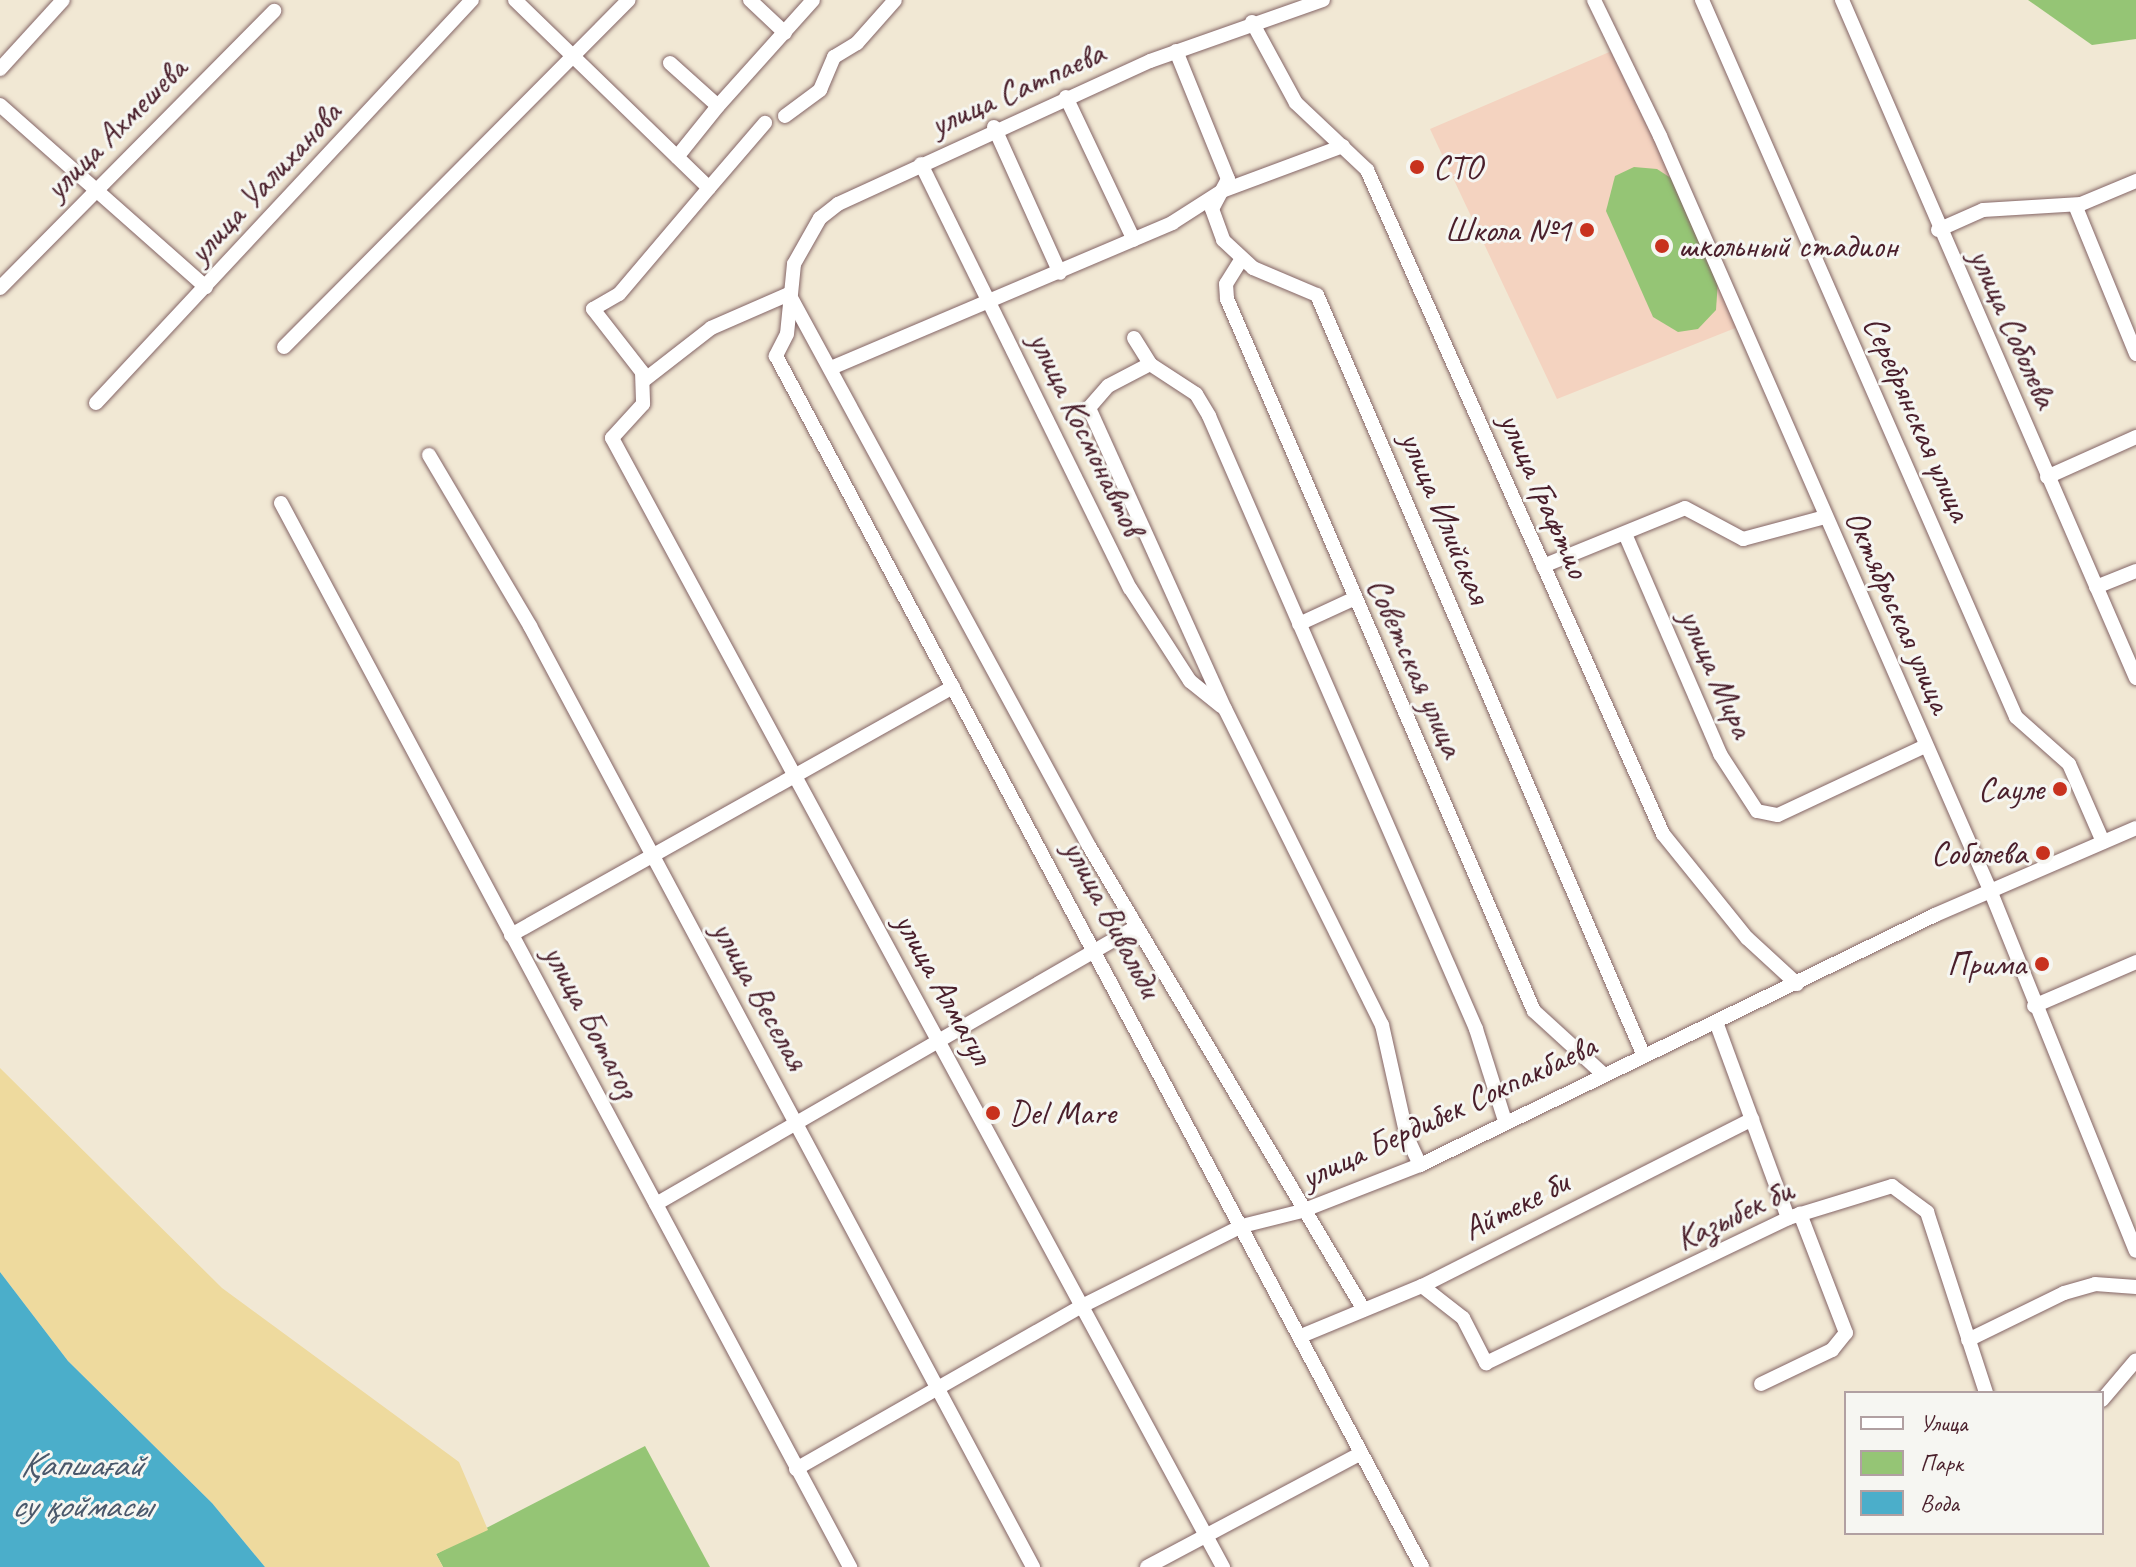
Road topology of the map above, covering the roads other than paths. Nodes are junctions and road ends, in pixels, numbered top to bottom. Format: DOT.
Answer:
graph roads {
  1 [pos="63,0"];
  2 [pos="472,0"];
  3 [pos="515,0"];
  4 [pos="629,0"];
  5 [pos="750,0"];
  6 [pos="813,0"];
  7 [pos="1323,0"];
  8 [pos="1594,0"];
  9 [pos="1702,0"];
  10 [pos="1842,0"];
  11 [pos="893,1"];
  12 [pos="274,11"];
  13 [pos="1252,22"];
  14 [pos="785,33"];
  15 [pos="1176,51"];
  16 [pos="573,57"];
  17 [pos="670,63"];
  18 [pos="0,69"];
  19 [pos="1066,97"];
  20 [pos="0,105"];
  21 [pos="718,106"];
  22 [pos="785,116"];
  23 [pos="765,123"];
  24 [pos="994,127"];
  25 [pos="1343,146"];
  26 [pos="677,157"];
  27 [pos="921,164"];
  28 [pos="2136,181"];
  29 [pos="96,188"];
  30 [pos="709,188"];
  31 [pos="1222,191"];
  32 [pos="2075,205"];
  33 [pos="1938,230"];
  34 [pos="1134,240"];
  35 [pos="1241,260"];
  36 [pos="1060,273"];
  37 [pos="206,287"];
  38 [pos="0,288"];
  39 [pos="789,294"];
  40 [pos="989,302"];
  41 [pos="1134,338"];
  42 [pos="284,347"];
  43 [pos="2136,354"];
  44 [pos="1150,364"];
  45 [pos="831,368"];
  46 [pos="643,381"];
  47 [pos="96,403"];
  48 [pos="2136,437"];
  49 [pos="429,455"];
  50 [pos="2047,477"];
  51 [pos="281,503"];
  52 [pos="1825,517"];
  53 [pos="1625,534"];
  54 [pos="1543,566"];
  55 [pos="2136,571"];
  56 [pos="2096,587"];
  57 [pos="1353,599"];
  58 [pos="1299,624"];
  59 [pos="2136,678"];
  60 [pos="953,687"];
  61 [pos="1225,709"];
  62 [pos="1925,746"];
  63 [pos="791,772"];
  64 [pos="2136,828"];
  65 [pos="2103,842"];
  66 [pos="650,854"];
  67 [pos="1990,890"];
  68 [pos="1136,927"];
  69 [pos="511,935"];
  70 [pos="1096,946"];
  71 [pos="2136,962"];
  72 [pos="1797,984"];
  73 [pos="2034,1006"];
  74 [pos="1716,1022"];
  75 [pos="939,1038"];
  76 [pos="1644,1056"];
  77 [pos="1602,1073"];
  78 [pos="1752,1119"];
  79 [pos="796,1121"];
  80 [pos="1505,1121"];
  81 [pos="1420,1165"];
  82 [pos="656,1204"];
  83 [pos="1302,1211"];
  84 [pos="1794,1216"];
  85 [pos="1242,1226"];
  86 [pos="2136,1251"];
  87 [pos="1422,1286"];
  88 [pos="2136,1287"];
  89 [pos="1080,1307"];
  90 [pos="1364,1310"];
  91 [pos="1301,1336"];
  92 [pos="1968,1340"];
  93 [pos="2136,1360"];
  94 [pos="1761,1384"];
  95 [pos="938,1390"];
  96 [pos="1985,1391"];
  97 [pos="2104,1398"];
  98 [pos="1361,1453"];
  99 [pos="796,1469"];
  100 [pos="1206,1534"];
  101 [pos="850,1567"];
  102 [pos="1033,1567"];
  103 [pos="1147,1567"];
  104 [pos="1223,1567"];
  105 [pos="1422,1567"];
  1 -- 18 [label="street"];
  2 -- 37 [label="street, улица Уалиханова"];
  3 -- 16 [label="street"];
  4 -- 16 [label="street"];
  5 -- 14 [label="street"];
  6 -- 14 [label="street"];
  7 -- 13 [label="street, улица Сатпаева"];
  8 -- 52 [label="street, Октябрьская улица"];
  9 -- 65 [label="street, Серебрянская улица"];
  10 -- 33 [label="street, улица Соболева"];
  11 -- 22 [label="street"];
  12 -- 29 [label="street, улица Ахмешева"];
  13 -- 15 [label="street, улица Сатпаева"];
  13 -- 25 [label="street, улица Графтио"];
  14 -- 21 [label="street"];
  15 -- 19 [label="street, улица Сатпаева"];
  15 -- 31 [label="street"];
  16 -- 26 [label="street"];
  16 -- 42 [label="street"];
  17 -- 21 [label="street"];
  19 -- 24 [label="street, улица Сатпаева"];
  19 -- 34 [label="street"];
  20 -- 29 [label="street"];
  21 -- 26 [label="street"];
  23 -- 30 [label="street"];
  24 -- 27 [label="street, улица Сатпаева"];
  24 -- 36 [label="street"];
  25 -- 31 [label="street"];
  25 -- 54 [label="street, улица Графтио"];
  26 -- 30 [label="street"];
  27 -- 39 [label="street, улица Сатпаева"];
  27 -- 40 [label="street, улица Космонавтов"];
  28 -- 32 [label="street"];
  29 -- 37 [label="street"];
  29 -- 38 [label="street, улица Ахмешева"];
  30 -- 46 [label="street"];
  31 -- 34 [label="street"];
  31 -- 35 [label="street"];
  32 -- 33 [label="street"];
  32 -- 43 [label="street"];
  33 -- 50 [label="street, улица Соболева"];
  34 -- 36 [label="street"];
  35 -- 57 [label="street, Советская улица"];
  35 -- 76 [label="street, улица Илийская"];
  36 -- 40 [label="street"];
  37 -- 47 [label="street, улица Уалиханова"];
  39 -- 45 [label="street"];
  39 -- 46 [label="street"];
  39 -- 60 [label="street, улица Вивальди"];
  40 -- 45 [label="street"];
  40 -- 61 [label="street, улица Космонавтов"];
  41 -- 44 [label="street"];
  44 -- 58 [label="street"];
  44 -- 61 [label="street, улица Космонавтов"];
  45 -- 68 [label="street"];
  46 -- 63 [label="street, улица Алмагул"];
  48 -- 50 [label="street"];
  49 -- 66 [label="street, улица Веселая"];
  50 -- 56 [label="street, улица Соболева"];
  51 -- 69 [label="street, улица Ботагоз"];
  52 -- 53 [label="street"];
  52 -- 62 [label="street, Октябрьская улица"];
  53 -- 54 [label="street"];
  53 -- 62 [label="street, улица Мира"];
  54 -- 72 [label="street, улица Графтио"];
  55 -- 56 [label="street"];
  56 -- 59 [label="street, улица Соболева"];
  57 -- 58 [label="street"];
  57 -- 77 [label="street, Советская улица"];
  58 -- 80 [label="street"];
  60 -- 63 [label="street"];
  60 -- 70 [label="street, улица Вивальди"];
  61 -- 81 [label="street, улица Космонавтов"];
  62 -- 67 [label="street, Октябрьская улица"];
  63 -- 66 [label="street"];
  63 -- 75 [label="street, улица Алмагул"];
  64 -- 65 [label="street, улица Бердибек Сокпакбаева"];
  65 -- 67 [label="street, улица Бердибек Сокпакбаева"];
  66 -- 69 [label="street"];
  66 -- 79 [label="street, улица Веселая"];
  67 -- 72 [label="street, улица Бердибек Сокпакбаева"];
  67 -- 73 [label="street, Октябрьская улица"];
  68 -- 70 [label="street"];
  68 -- 83 [label="street"];
  69 -- 82 [label="street, улица Ботагоз"];
  70 -- 75 [label="street"];
  70 -- 85 [label="street, улица Вивальди"];
  71 -- 73 [label="street"];
  72 -- 74 [label="street, улица Бердибек Сокпакбаева"];
  73 -- 86 [label="street, Октябрьская улица"];
  74 -- 76 [label="street, улица Бердибек Сокпакбаева"];
  74 -- 78 [label="street"];
  75 -- 79 [label="street"];
  75 -- 89 [label="street, улица Алмагул"];
  76 -- 77 [label="street, улица Бердибек Сокпакбаева"];
  77 -- 80 [label="street, улица Бердибек Сокпакбаева"];
  78 -- 84 [label="street"];
  78 -- 87 [label="street, Айтеке би"];
  79 -- 82 [label="street"];
  79 -- 95 [label="street, улица Веселая"];
  80 -- 81 [label="street, улица Бердибек Сокпакбаева"];
  81 -- 83 [label="street, улица Бердибек Сокпакбаева"];
  82 -- 99 [label="street, улица Ботагоз"];
  83 -- 85 [label="street, улица Бердибек Сокпакбаева"];
  83 -- 90 [label="street"];
  84 -- 87 [label="street, Казыбек би"];
  84 -- 92 [label="street, Казыбек би"];
  84 -- 94 [label="street"];
  85 -- 89 [label="street, улица Бердибек Сокпакбаева"];
  85 -- 91 [label="street, улица Вивальди"];
  87 -- 90 [label="street, Айтеке би"];
  88 -- 92 [label="street"];
  89 -- 95 [label="street, улица Бердибек Сокпакбаева"];
  89 -- 100 [label="street, улица Алмагул"];
  90 -- 91 [label="street, Айтеке би"];
  91 -- 98 [label="street, улица Вивальди"];
  92 -- 96 [label="street, Казыбек би"];
  93 -- 97 [label="street"];
  95 -- 99 [label="street, улица Бердибек Сокпакбаева"];
  95 -- 102 [label="street, улица Веселая"];
  98 -- 100 [label="street"];
  98 -- 105 [label="street, улица Вивальди"];
  99 -- 101 [label="street, улица Ботагоз"];
  100 -- 103 [label="street"];
  100 -- 104 [label="street, улица Алмагул"];
}
